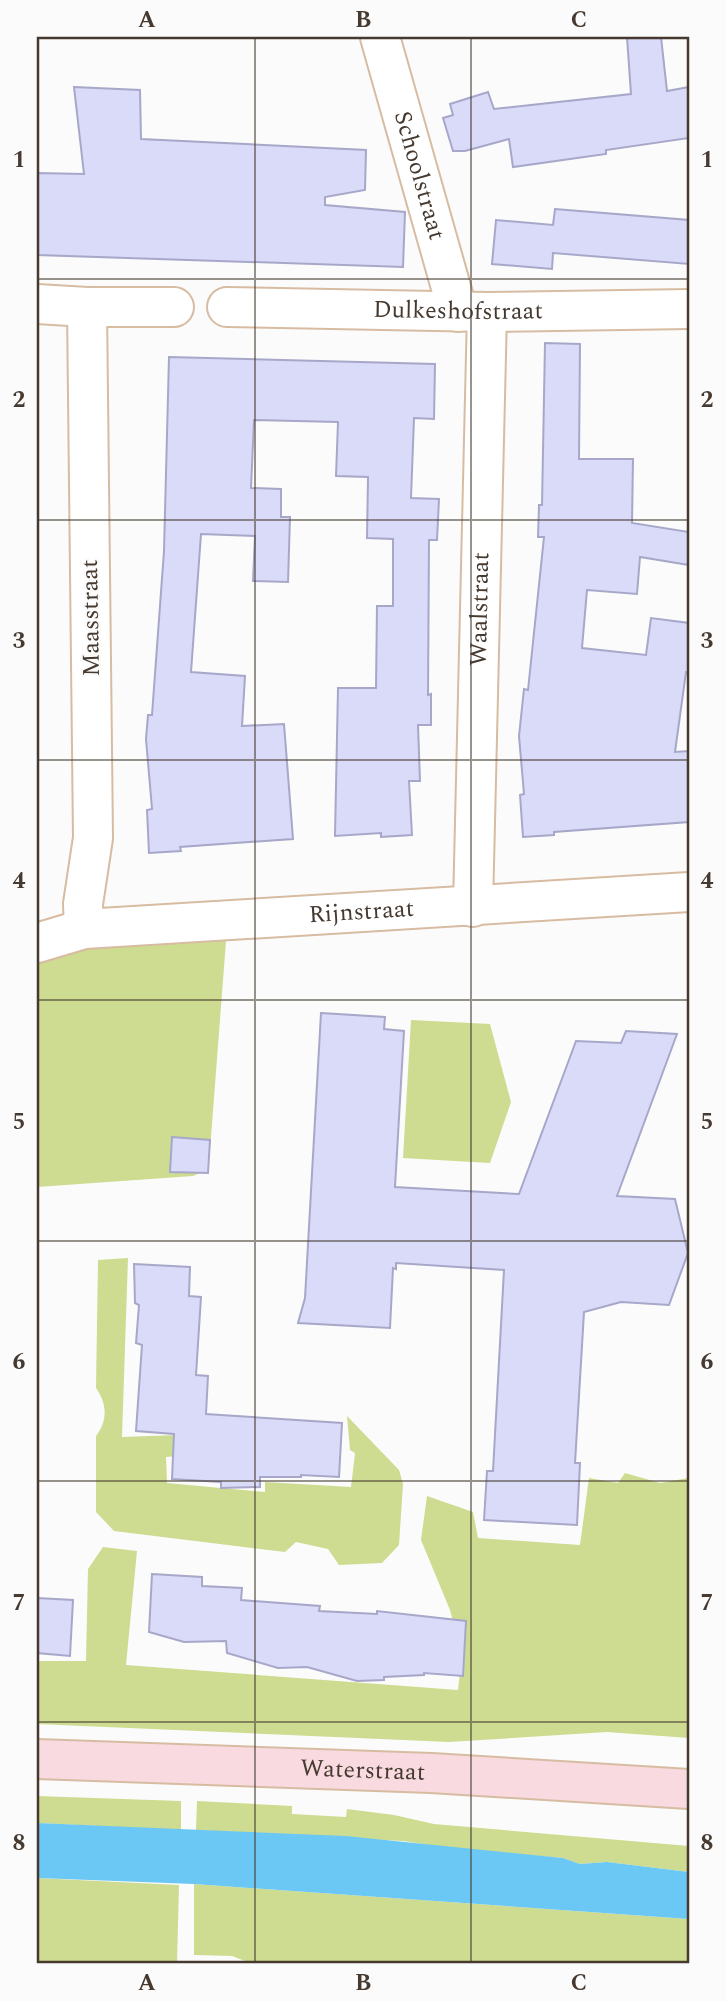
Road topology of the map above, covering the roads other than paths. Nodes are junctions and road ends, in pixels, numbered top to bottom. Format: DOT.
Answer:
graph roads {
  1 [pos="380,37"];
  2 [pos="37,304"];
  3 [pos="87,307"];
  4 [pos="174,307"];
  5 [pos="227,307"];
  6 [pos="689,309"];
  7 [pos="473,312"];
  8 [pos="689,892"];
  9 [pos="473,907"];
  10 [pos="84,929"];
  11 [pos="37,943"];
  12 [pos="37,1759"];
  13 [pos="689,1789"];
  1 -- 7 [label="street, Schoolstraat"];
  2 -- 3 [label="street"];
  3 -- 4 [label="street"];
  3 -- 10 [label="street, Maasstraat"];
  5 -- 7 [label="street, Dulkeshofstraat"];
  6 -- 7 [label="street, Dulkeshofstraat"];
  7 -- 9 [label="street, Waalstraat"];
  8 -- 9 [label="street, Rijnstraat"];
  9 -- 10 [label="street, Rijnstraat"];
  10 -- 11 [label="street, Rijnstraat"];
  12 -- 13 [label="street, Waterstraat"];
}
